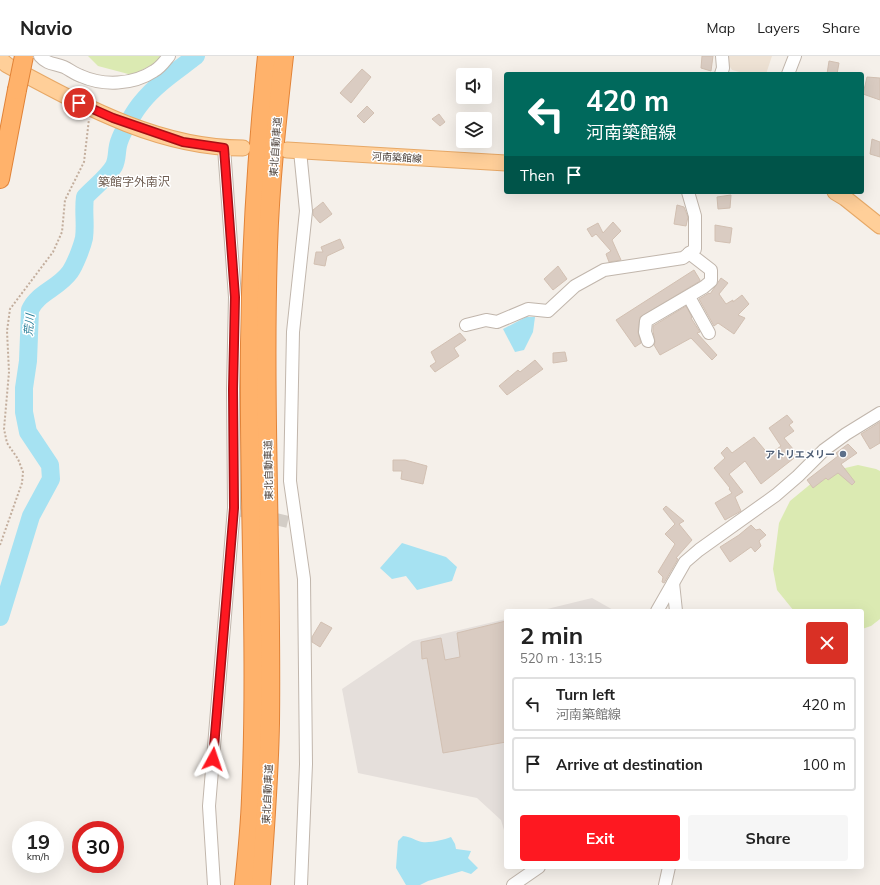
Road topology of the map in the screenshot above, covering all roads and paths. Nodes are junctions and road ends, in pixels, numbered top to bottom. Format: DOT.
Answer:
graph roads {
  1 [pos="24,56"];
  2 [pos="40,56"];
  3 [pos="169,56"];
  4 [pos="267,56"];
  5 [pos="284,56"];
  6 [pos="722,56"];
  7 [pos="795,56"];
  8 [pos="0,59"];
  9 [pos="722,72"];
  10 [pos="789,72"];
  11 [pos="90,108"];
  12 [pos="224,148"];
  13 [pos="243,148"];
  14 [pos="294,151"];
  15 [pos="504,163"];
  16 [pos="0,179"];
  17 [pos="689,194"];
  18 [pos="838,194"];
  19 [pos="880,226"];
  20 [pos="690,253"];
  21 [pos="689,296"];
  22 [pos="466,325"];
  23 [pos="709,333"];
  24 [pos="648,341"];
  25 [pos="880,413"];
  26 [pos="0,545"];
  27 [pos="673,583"];
  28 [pos="658,609"];
  29 [pos="676,609"];
  30 [pos="536,869"];
  31 [pos="669,869"];
  32 [pos="214,885"];
  33 [pos="244,885"];
  34 [pos="261,885"];
  35 [pos="302,885"];
  36 [pos="513,885"];
  37 [pos="665,885"];
  1 -- 16 [label="highway, bridge"];
  2 -- 3 [label="street"];
  4 -- 33 [label="highway, 東北自動車道"];
  5 -- 34 [label="highway, 東北自動車道"];
  6 -- 9 [label="street"];
  7 -- 10 [label="street"];
  8 -- 11 [label="main road"];
  11 -- 12 [label="main road"];
  11 -- 26 [label="path"];
  12 -- 13 [label="main road"];
  12 -- 32 [label="street"];
  14 -- 15 [label="main road, 河南築館線"];
  14 -- 35 [label="street"];
  17 -- 20 [label="street"];
  18 -- 19 [label="main road"];
  20 -- 21 [label="street"];
  20 -- 22 [label="street"];
  21 -- 23 [label="street"];
  21 -- 24 [label="street"];
  25 -- 27 [label="street"];
  27 -- 28 [label="street"];
  27 -- 29 [label="street"];
  30 -- 36 [label="street"];
  31 -- 37 [label="street"];
}
